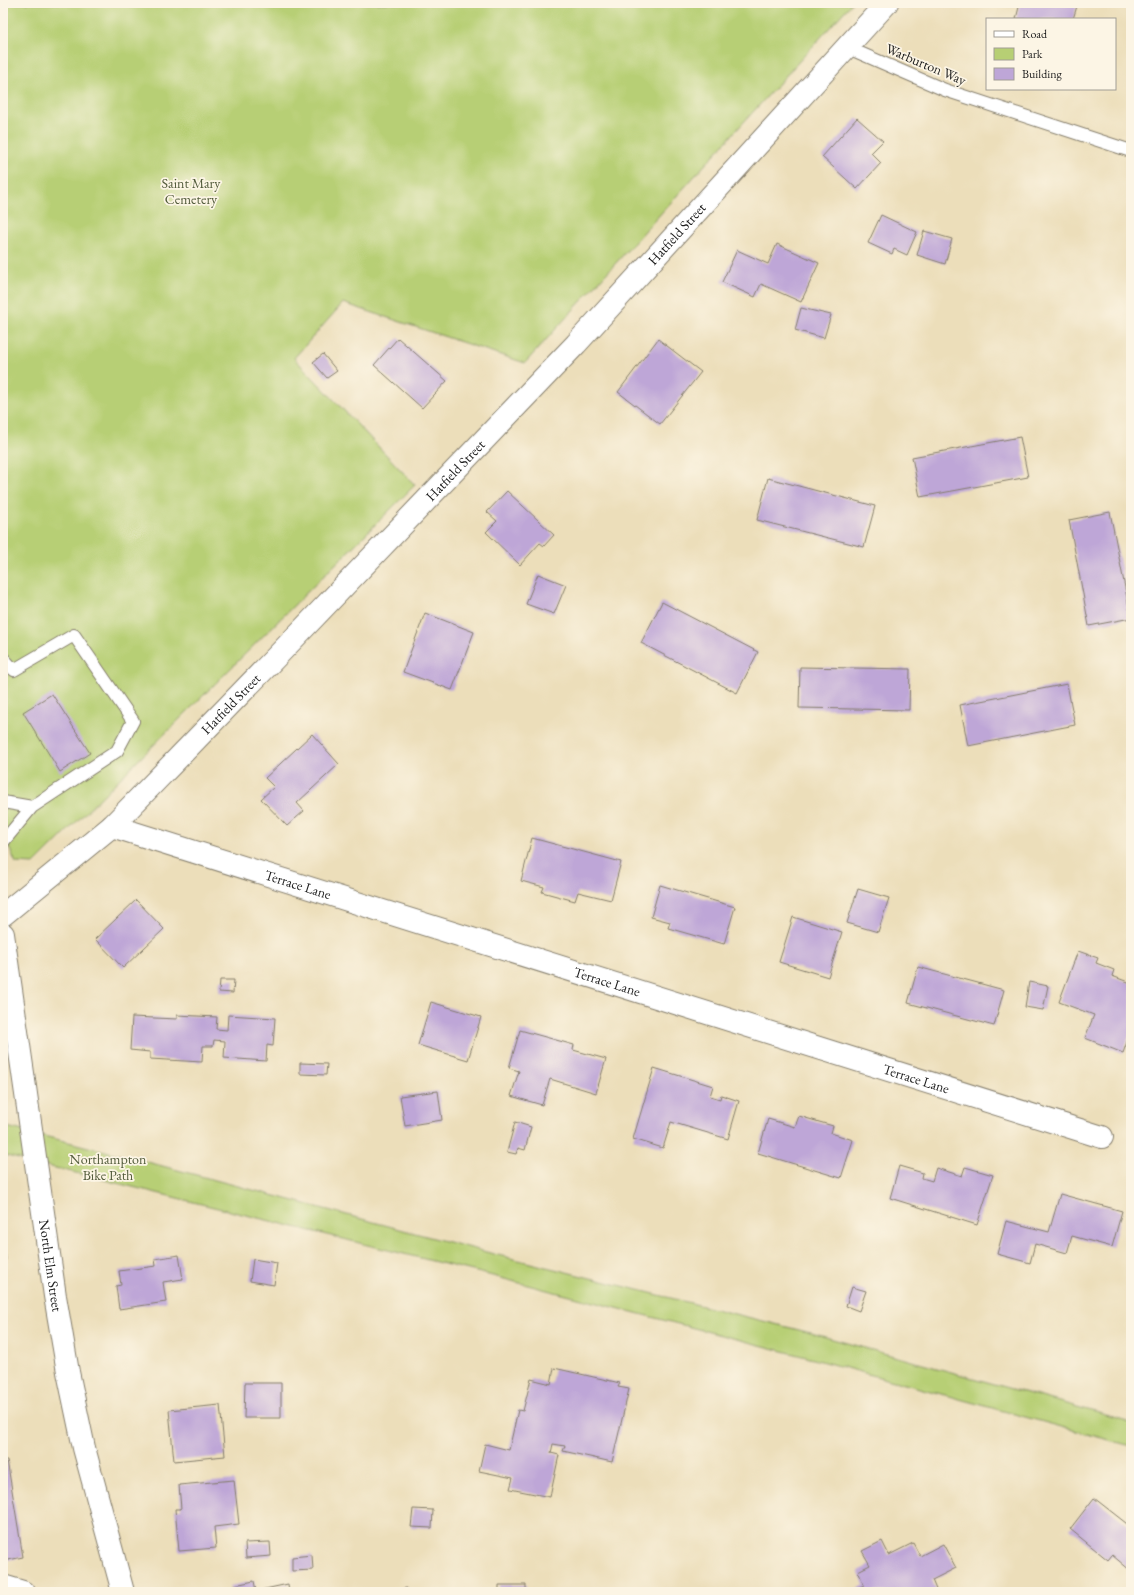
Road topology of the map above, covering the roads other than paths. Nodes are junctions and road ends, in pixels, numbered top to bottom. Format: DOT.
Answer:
graph roads {
  1 [pos="887,3"];
  2 [pos="846,47"];
  3 [pos="1131,151"];
  4 [pos="3,658"];
  5 [pos="3,802"];
  6 [pos="32,807"];
  7 [pos="112,826"];
  8 [pos="3,842"];
  9 [pos="3,916"];
  10 [pos="3,934"];
  11 [pos="1102,1137"];
  12 [pos="3,1586"];
  13 [pos="23,1592"];
  14 [pos="123,1592"];
  1 -- 2 [label="street, Hatfield Street"];
  2 -- 3 [label="lane, Warburton Way"];
  2 -- 7 [label="street, Hatfield Street"];
  4 -- 6 [label="lane"];
  5 -- 6 [label="lane"];
  6 -- 8 [label="lane"];
  7 -- 9 [label="street, Hatfield Street"];
  7 -- 11 [label="street, Terrace Lane"];
  10 -- 14 [label="street, North Elm Street"];
  12 -- 13 [label="street"];
}
